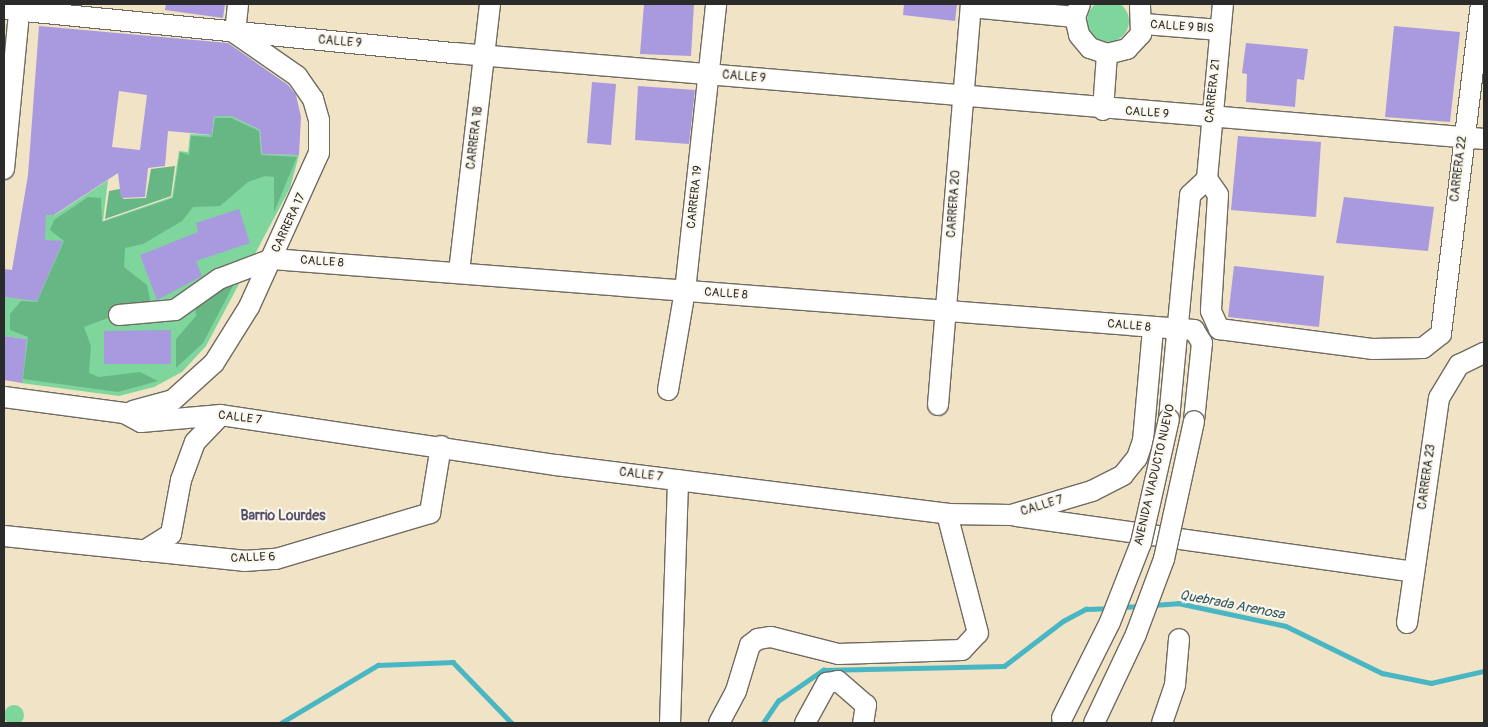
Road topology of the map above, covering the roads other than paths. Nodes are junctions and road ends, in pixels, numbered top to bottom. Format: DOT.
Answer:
graph roads {
  1 [pos="238,4"];
  2 [pos="490,4"];
  3 [pos="716,4"];
  4 [pos="1140,4"];
  5 [pos="1223,4"];
  6 [pos="1481,4"];
  7 [pos="971,6"];
  8 [pos="14,8"];
  9 [pos="1077,11"];
  10 [pos="1144,24"];
  11 [pos="1220,30"];
  12 [pos="235,33"];
  13 [pos="1107,54"];
  14 [pos="484,55"];
  15 [pos="709,73"];
  16 [pos="962,97"];
  17 [pos="1103,110"];
  18 [pos="1210,118"];
  19 [pos="1462,138"];
  20 [pos="1484,140"];
  21 [pos="4,169"];
  22 [pos="1207,179"];
  23 [pos="272,258"];
  24 [pos="459,272"];
  25 [pos="685,291"];
  26 [pos="946,311"];
  27 [pos="119,315"];
  28 [pos="1215,320"];
  29 [pos="1153,328"];
  30 [pos="1179,330"];
  31 [pos="1202,342"];
  32 [pos="1484,353"];
  33 [pos="668,390"];
  34 [pos="4,397"];
  35 [pos="938,405"];
  36 [pos="124,413"];
  37 [pos="221,415"];
  38 [pos="441,446"];
  39 [pos="678,480"];
  40 [pos="947,514"];
  41 [pos="1012,516"];
  42 [pos="4,536"];
  43 [pos="144,551"];
  44 [pos="1413,572"];
  45 [pos="1406,623"];
  46 [pos="1179,639"];
  47 [pos="1061,721"];
  48 [pos="670,723"];
  49 [pos="720,723"];
  50 [pos="804,723"];
  51 [pos="863,723"];
  52 [pos="1094,723"];
  53 [pos="1162,723"];
  1 -- 12 [label="street"];
  2 -- 14 [label="street, CARRERA 18"];
  3 -- 15 [label="street, CARRERA 19"];
  4 -- 10 [label="street"];
  5 -- 11 [label="street, CARRERA 21"];
  6 -- 19 [label="street, CARRERA 22"];
  7 -- 9 [label="street"];
  7 -- 16 [label="street, CARRERA 20"];
  8 -- 12 [label="street, CALLE 9"];
  8 -- 21 [label="street"];
  9 -- 13 [label="street"];
  10 -- 11 [label="street, CALLE 9 BIS"];
  10 -- 13 [label="street"];
  11 -- 18 [label="street, CARRERA 21"];
  12 -- 14 [label="street, CALLE 9"];
  12 -- 23 [label="street, CARRERA 17"];
  13 -- 17 [label="street"];
  14 -- 15 [label="street, CALLE 9"];
  14 -- 24 [label="street, CARRERA 18"];
  15 -- 16 [label="street, CALLE 9"];
  15 -- 25 [label="street, CARRERA 19"];
  16 -- 17 [label="street, CALLE 9"];
  16 -- 26 [label="street, CARRERA 20"];
  17 -- 18 [label="street, CALLE 9"];
  18 -- 19 [label="street, CALLE 9"];
  18 -- 22 [label="street, CARRERA 21"];
  19 -- 20 [label="street, CALLE 9"];
  19 -- 28 [label="street, CARRERA 22"];
  22 -- 28 [label="street, CARRERA 21"];
  22 -- 30 [label="street"];
  23 -- 24 [label="street, CALLE 8"];
  23 -- 27 [label="street"];
  23 -- 36 [label="street, CARRERA 17"];
  24 -- 25 [label="street, CALLE 8"];
  25 -- 26 [label="street, CALLE 8"];
  25 -- 33 [label="street, CARRERA 19"];
  26 -- 29 [label="street, CALLE 8"];
  26 -- 35 [label="street, CARRERA 20"];
  28 -- 31 [label="street"];
  29 -- 30 [label="street, CALLE 8"];
  29 -- 41 [label="street, CALLE 7"];
  30 -- 31 [label="street, CALLE 8"];
  30 -- 47 [label="street, AVENIDA VIADUCTO NUEVO, bridge"];
  31 -- 52 [label="street, AVENIDA VIADUCTO NUEVO, bridge"];
  32 -- 44 [label="street, CARRERA 23"];
  34 -- 36 [label="street, CALLE 7"];
  36 -- 37 [label="street, CALLE 7"];
  37 -- 38 [label="street, CALLE 7"];
  37 -- 43 [label="street"];
  38 -- 39 [label="street, CALLE 7"];
  38 -- 43 [label="street, CALLE 6"];
  39 -- 40 [label="street, CALLE 7"];
  39 -- 48 [label="street"];
  40 -- 41 [label="street, CALLE 7"];
  40 -- 49 [label="street"];
  41 -- 44 [label="street"];
  42 -- 43 [label="street, CALLE 6"];
  44 -- 45 [label="street, CARRERA 23"];
  46 -- 53 [label="street"];
  50 -- 51 [label="street"];
}
